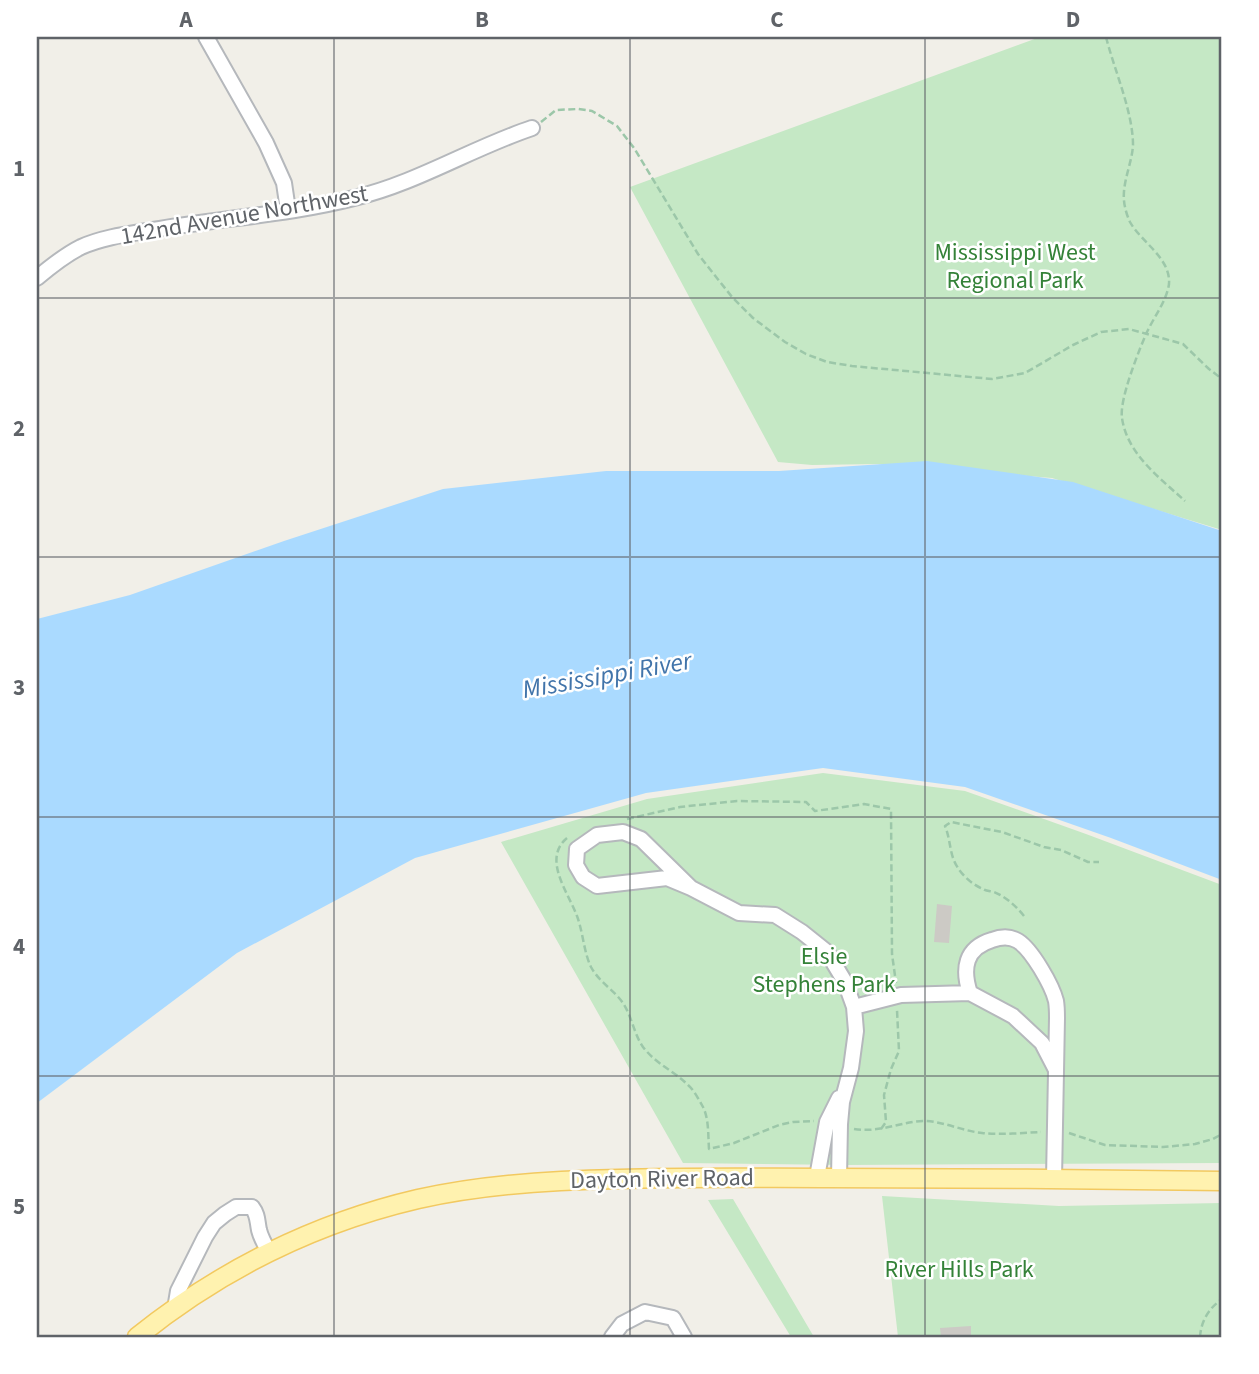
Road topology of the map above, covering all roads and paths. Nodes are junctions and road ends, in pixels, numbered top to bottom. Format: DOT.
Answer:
graph roads {
  1 [pos="206,37"];
  2 [pos="1106,37"];
  3 [pos="533,128"];
  4 [pos="288,210"];
  5 [pos="37,278"];
  6 [pos="1146,334"];
  7 [pos="1222,379"];
  8 [pos="1185,501"];
  9 [pos="1099,862"];
  10 [pos="691,888"];
  11 [pos="1024,916"];
  12 [pos="970,993"];
  13 [pos="854,1007"];
  14 [pos="1056,1070"];
  15 [pos="833,1123"];
  16 [pos="1055,1131"];
  17 [pos="1222,1134"];
  18 [pos="709,1149"];
  19 [pos="817,1177"];
  20 [pos="839,1178"];
  21 [pos="1054,1179"];
  22 [pos="1222,1181"];
  23 [pos="269,1252"];
  24 [pos="1222,1299"];
  25 [pos="175,1309"];
  26 [pos="137,1337"];
  27 [pos="612,1337"];
  28 [pos="684,1337"];
  29 [pos="1200,1337"];
  1 -- 4 [label="street"];
  2 -- 6 [label="path"];
  3 -- 4 [label="street, 142nd Avenue Northwest"];
  3 -- 6 [label="path"];
  4 -- 5 [label="street, 142nd Avenue Northwest"];
  6 -- 7 [label="path"];
  6 -- 8 [label="path"];
  9 -- 11 [label="path"];
  10 -- 10 [label="street"];
  10 -- 13 [label="street"];
  12 -- 13 [label="street"];
  12 -- 14 [label="street"];
  12 -- 14 [label="street"];
  13 -- 15 [label="street"];
  14 -- 16 [label="street"];
  15 -- 16 [label="path"];
  15 -- 18 [label="path"];
  15 -- 19 [label="street"];
  15 -- 20 [label="street"];
  16 -- 17 [label="path"];
  16 -- 21 [label="street"];
  19 -- 20 [label="main road, Dayton River Road"];
  19 -- 23 [label="main road, Dayton River Road"];
  20 -- 21 [label="main road, Dayton River Road"];
  21 -- 22 [label="main road, Dayton River Road"];
  23 -- 25 [label="main road, Dayton River Road"];
  23 -- 25 [label="street"];
  24 -- 29 [label="path"];
  25 -- 26 [label="main road, Dayton River Road"];
  27 -- 28 [label="street"];
}
